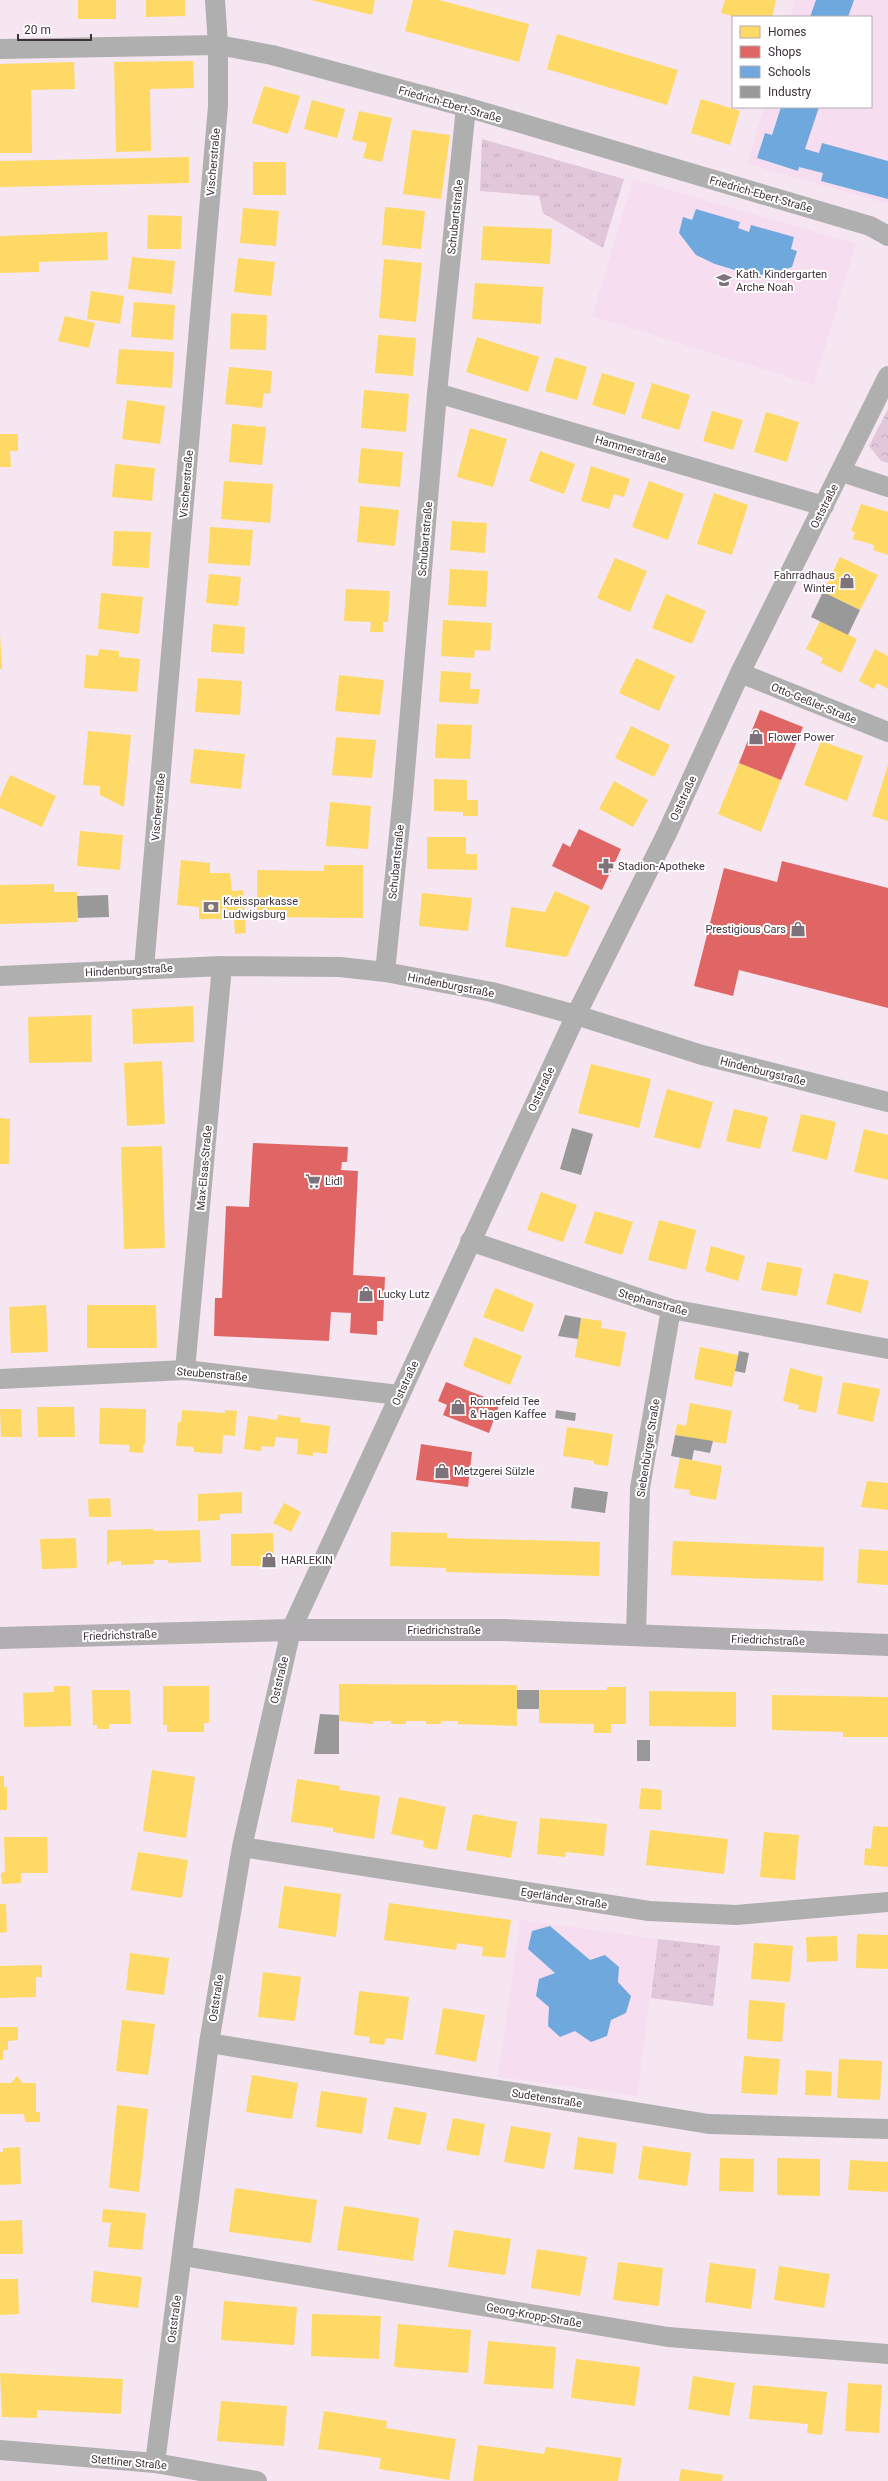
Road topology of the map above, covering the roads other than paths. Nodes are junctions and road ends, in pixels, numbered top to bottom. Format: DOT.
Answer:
graph roads {
  1 [pos="215,0"];
  2 [pos="218,45"];
  3 [pos="0,49"];
  4 [pos="466,107"];
  5 [pos="888,236"];
  6 [pos="888,376"];
  7 [pos="437,393"];
  8 [pos="842,472"];
  9 [pos="888,487"];
  10 [pos="824,506"];
  11 [pos="740,673"];
  12 [pos="888,732"];
  13 [pos="222,966"];
  14 [pos="144,968"];
  15 [pos="385,972"];
  16 [pos="0,976"];
  17 [pos="576,1015"];
  18 [pos="888,1102"];
  19 [pos="470,1241"];
  20 [pos="671,1309"];
  21 [pos="888,1350"];
  22 [pos="185,1370"];
  23 [pos="0,1379"];
  24 [pos="399,1395"];
  25 [pos="291,1630"];
  26 [pos="636,1636"];
  27 [pos="0,1638"];
  28 [pos="888,1645"];
  29 [pos="242,1847"];
  30 [pos="888,1902"];
  31 [pos="209,2043"];
  32 [pos="888,2129"];
  33 [pos="183,2256"];
  34 [pos="888,2354"];
  35 [pos="0,2450"];
  36 [pos="155,2463"];
  37 [pos="257,2481"];
  1 -- 2 [label="street, Vischerstraße"];
  2 -- 3 [label="street, Friedrich-Ebert-Straße"];
  2 -- 4 [label="street, Friedrich-Ebert-Straße"];
  2 -- 14 [label="street, Vischerstraße"];
  4 -- 5 [label="street, Friedrich-Ebert-Straße"];
  4 -- 7 [label="street, Schubartstraße"];
  6 -- 8 [label="street, Oststraße"];
  7 -- 10 [label="street, Hammerstraße"];
  7 -- 15 [label="street, Schubartstraße"];
  8 -- 9 [label="street"];
  8 -- 10 [label="street, Oststraße"];
  10 -- 11 [label="street, Oststraße"];
  11 -- 12 [label="street, Otto-Geßler-Straße"];
  11 -- 17 [label="street, Oststraße"];
  13 -- 14 [label="street, Hindenburgstraße"];
  13 -- 15 [label="street, Hindenburgstraße"];
  13 -- 22 [label="street, Max-Elsas-Straße"];
  14 -- 16 [label="street, Hindenburgstraße"];
  15 -- 17 [label="street, Hindenburgstraße"];
  17 -- 18 [label="street, Hindenburgstraße"];
  17 -- 19 [label="street, Oststraße"];
  19 -- 20 [label="street, Stephanstraße"];
  19 -- 24 [label="street, Oststraße"];
  20 -- 21 [label="street, Stephanstraße"];
  20 -- 26 [label="street, Siebenbürger Straße"];
  22 -- 23 [label="street, Steubenstraße"];
  22 -- 24 [label="street, Steubenstraße"];
  24 -- 25 [label="street, Oststraße"];
  25 -- 26 [label="main road, Friedrichstraße"];
  25 -- 27 [label="main road, Friedrichstraße"];
  25 -- 29 [label="street, Oststraße"];
  26 -- 28 [label="main road, Friedrichstraße"];
  29 -- 30 [label="street, Egerländer Straße"];
  29 -- 31 [label="street, Oststraße"];
  31 -- 32 [label="street, Sudetenstraße"];
  31 -- 33 [label="street, Oststraße"];
  33 -- 34 [label="street, Georg-Kropp-Straße"];
  33 -- 36 [label="street, Oststraße"];
  35 -- 36 [label="street, Stettiner Straße"];
  36 -- 37 [label="street, Stettiner Straße"];
}
